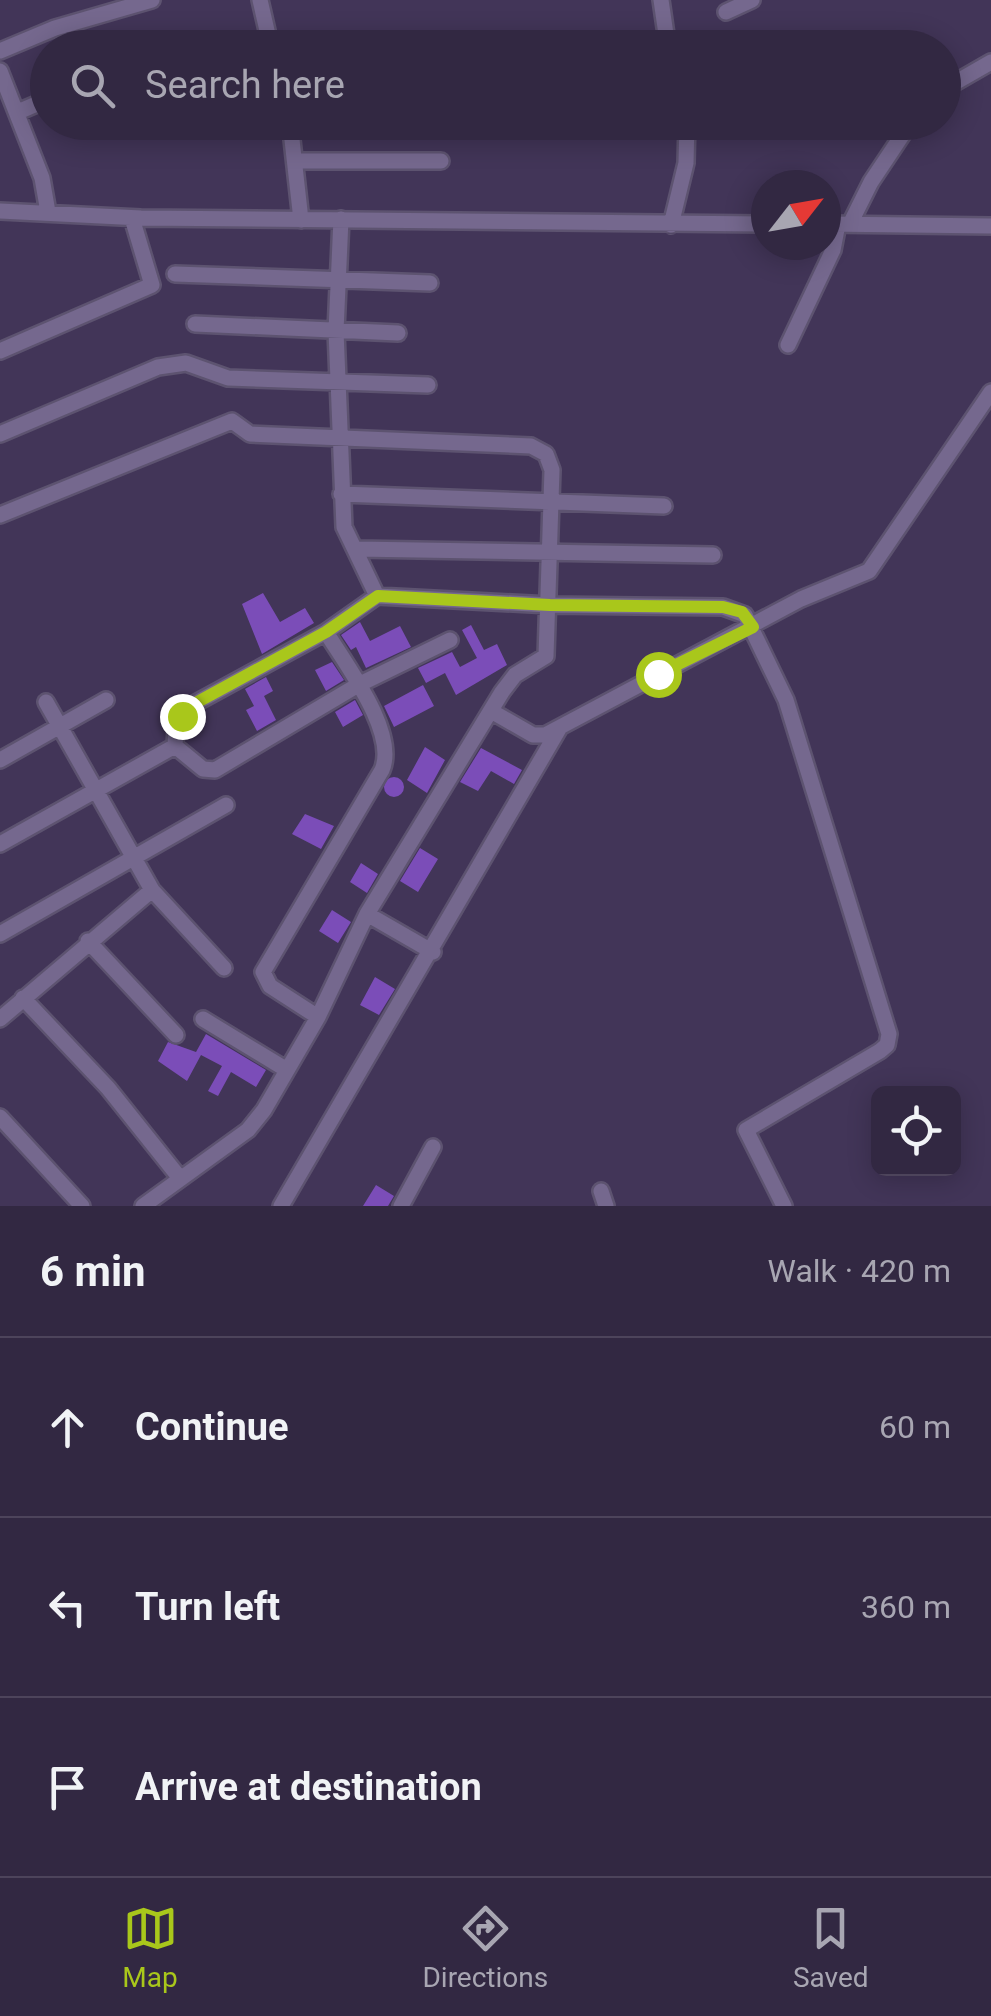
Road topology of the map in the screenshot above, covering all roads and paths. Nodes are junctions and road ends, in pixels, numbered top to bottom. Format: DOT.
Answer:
graph roads {
  1 [pos="152,0"];
  2 [pos="260,0"];
  3 [pos="661,0"];
  4 [pos="752,0"];
  5 [pos="726,12"];
  6 [pos="61,30"];
  7 [pos="267,30"];
  8 [pos="665,30"];
  9 [pos="30,40"];
  10 [pos="0,50"];
  11 [pos="991,62"];
  12 [pos="0,71"];
  13 [pos="961,79"];
  14 [pos="30,107"];
  15 [pos="18,112"];
  16 [pos="293,140"];
  17 [pos="687,140"];
  18 [pos="899,140"];
  19 [pos="441,160"];
  20 [pos="296,161"];
  21 [pos="0,210"];
  22 [pos="48,212"];
  23 [pos="132,218"];
  24 [pos="301,220"];
  25 [pos="341,220"];
  26 [pos="841,220"];
  27 [pos="751,224"];
  28 [pos="841,224"];
  29 [pos="671,226"];
  30 [pos="991,226"];
  31 [pos="828,260"];
  32 [pos="175,274"];
  33 [pos="336,281"];
  34 [pos="430,283"];
  35 [pos="196,324"];
  36 [pos="336,331"];
  37 [pos="398,333"];
  38 [pos="788,346"];
  39 [pos="0,351"];
  40 [pos="338,384"];
  41 [pos="428,384"];
  42 [pos="991,392"];
  43 [pos="0,434"];
  44 [pos="338,434"];
  45 [pos="341,494"];
  46 [pos="552,498"];
  47 [pos="664,506"];
  48 [pos="0,515"];
  49 [pos="357,549"];
  50 [pos="552,552"];
  51 [pos="713,555"];
  52 [pos="378,596"];
  53 [pos="550,605"];
  54 [pos="753,627"];
  55 [pos="326,632"];
  56 [pos="450,640"];
  57 [pos="358,685"];
  58 [pos="106,700"];
  59 [pos="46,702"];
  60 [pos="491,711"];
  61 [pos="60,726"];
  62 [pos="559,729"];
  63 [pos="175,746"];
  64 [pos="0,760"];
  65 [pos="96,791"];
  66 [pos="226,805"];
  67 [pos="0,844"];
  68 [pos="136,856"];
  69 [pos="152,890"];
  70 [pos="367,914"];
  71 [pos="0,934"];
  72 [pos="88,941"];
  73 [pos="432,952"];
  74 [pos="224,968"];
  75 [pos="23,998"];
  76 [pos="318,1017"];
  77 [pos="202,1019"];
  78 [pos="0,1020"];
  79 [pos="176,1036"];
  80 [pos="287,1070"];
  81 [pos="0,1117"];
  82 [pos="433,1147"];
  83 [pos="180,1178"];
  84 [pos="82,1206"];
  85 [pos="142,1206"];
  86 [pos="280,1206"];
  87 [pos="401,1206"];
  88 [pos="784,1206"];
  1 -- 6 [label="street"];
  2 -- 7 [label="street"];
  3 -- 8 [label="street"];
  4 -- 5 [label="street"];
  9 -- 10 [label="street"];
  11 -- 13 [label="street"];
  12 -- 15 [label="street"];
  14 -- 15 [label="street"];
  15 -- 22 [label="street"];
  16 -- 20 [label="street"];
  17 -- 29 [label="street"];
  18 -- 26 [label="street"];
  19 -- 20 [label="street"];
  20 -- 24 [label="street"];
  21 -- 22 [label="street"];
  22 -- 23 [label="street"];
  23 -- 24 [label="street"];
  23 -- 39 [label="street"];
  24 -- 25 [label="street"];
  25 -- 29 [label="street"];
  25 -- 33 [label="street"];
  27 -- 29 [label="street"];
  28 -- 30 [label="street"];
  31 -- 38 [label="street"];
  32 -- 33 [label="street"];
  33 -- 34 [label="street"];
  33 -- 36 [label="street"];
  35 -- 36 [label="street"];
  36 -- 37 [label="street"];
  36 -- 40 [label="street"];
  40 -- 41 [label="street"];
  40 -- 43 [label="street"];
  40 -- 44 [label="street"];
  42 -- 54 [label="street"];
  44 -- 45 [label="street"];
  44 -- 46 [label="street"];
  44 -- 48 [label="street"];
  45 -- 46 [label="street"];
  45 -- 49 [label="street"];
  46 -- 47 [label="street"];
  46 -- 50 [label="street"];
  49 -- 50 [label="street"];
  49 -- 52 [label="street"];
  50 -- 51 [label="street"];
  50 -- 53 [label="street"];
  52 -- 53 [label="street"];
  52 -- 55 [label="street"];
  53 -- 54 [label="street"];
  53 -- 60 [label="street"];
  54 -- 62 [label="street"];
  54 -- 88 [label="street"];
  55 -- 57 [label="street"];
  55 -- 63 [label="street"];
  56 -- 57 [label="street"];
  57 -- 63 [label="street"];
  57 -- 76 [label="street"];
  58 -- 61 [label="street"];
  59 -- 61 [label="street"];
  60 -- 62 [label="street"];
  60 -- 70 [label="street"];
  61 -- 64 [label="street"];
  61 -- 65 [label="street"];
  62 -- 73 [label="street"];
  63 -- 65 [label="street"];
  65 -- 67 [label="street"];
  65 -- 68 [label="street"];
  66 -- 68 [label="street"];
  68 -- 69 [label="street"];
  68 -- 71 [label="street"];
  69 -- 72 [label="street"];
  69 -- 74 [label="street"];
  70 -- 73 [label="street"];
  70 -- 76 [label="street"];
  72 -- 75 [label="street"];
  72 -- 79 [label="street"];
  73 -- 86 [label="street"];
  75 -- 78 [label="street"];
  75 -- 83 [label="street"];
  76 -- 80 [label="street"];
  77 -- 80 [label="street"];
  80 -- 83 [label="street"];
  81 -- 84 [label="street"];
  82 -- 87 [label="street"];
  83 -- 85 [label="street"];
}
